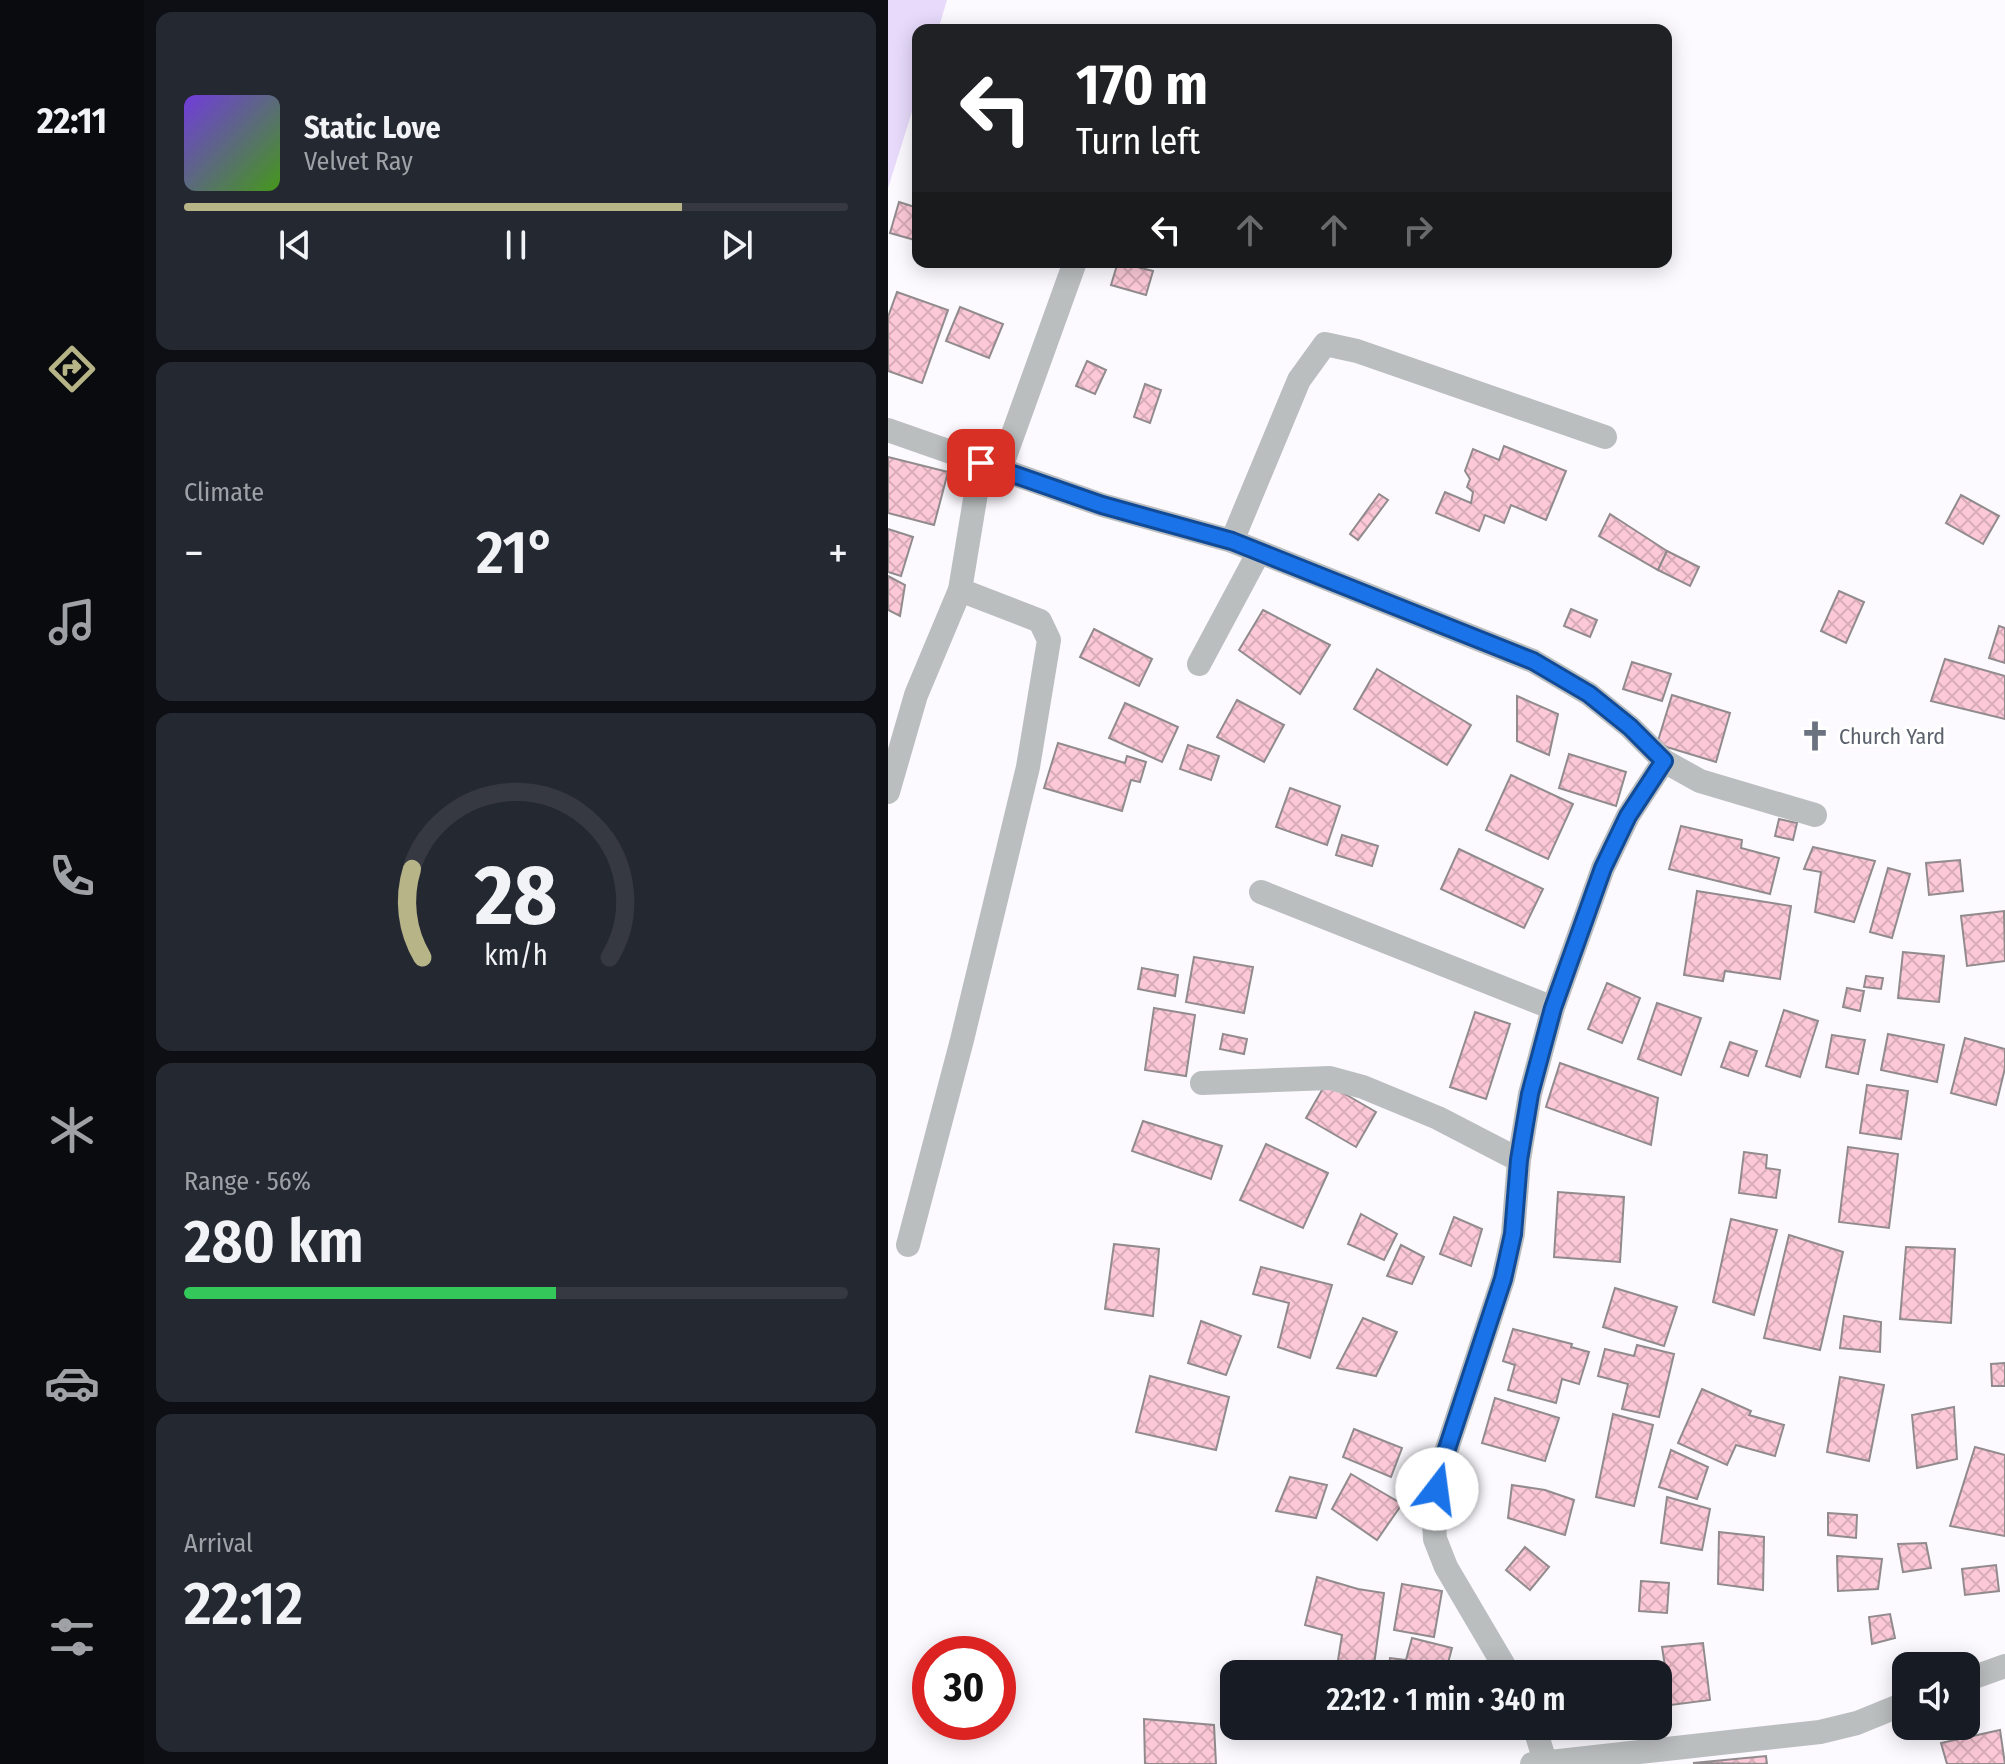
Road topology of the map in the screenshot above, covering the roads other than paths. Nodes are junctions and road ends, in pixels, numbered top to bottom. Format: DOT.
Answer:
graph roads {
  1 [pos="1072,268"];
  2 [pos="888,430"];
  3 [pos="1605,437"];
  4 [pos="990,466"];
  5 [pos="1232,541"];
  6 [pos="1259,552"];
  7 [pos="960,590"];
  8 [pos="1199,664"];
  9 [pos="1664,761"];
  10 [pos="888,792"];
  11 [pos="1815,815"];
  12 [pos="1261,892"];
  13 [pos="1553,1008"];
  14 [pos="1202,1083"];
  15 [pos="1519,1160"];
  16 [pos="908,1245"];
  17 [pos="1501,1660"];
  18 [pos="2005,1666"];
  19 [pos="1980,1675"];
  20 [pos="1892,1709"];
  21 [pos="1536,1740"];
  22 [pos="1539,1763"];
  1 -- 4 [label="street"];
  2 -- 4 [label="street"];
  3 -- 5 [label="street"];
  4 -- 5 [label="street"];
  4 -- 7 [label="street"];
  5 -- 6 [label="street"];
  6 -- 8 [label="street"];
  6 -- 9 [label="street"];
  7 -- 10 [label="street"];
  7 -- 16 [label="street"];
  9 -- 11 [label="street"];
  9 -- 13 [label="street"];
  12 -- 13 [label="street"];
  13 -- 15 [label="street"];
  14 -- 15 [label="street"];
  15 -- 17 [label="street"];
  18 -- 19 [label="street"];
  20 -- 22 [label="street"];
  21 -- 22 [label="street"];
}
